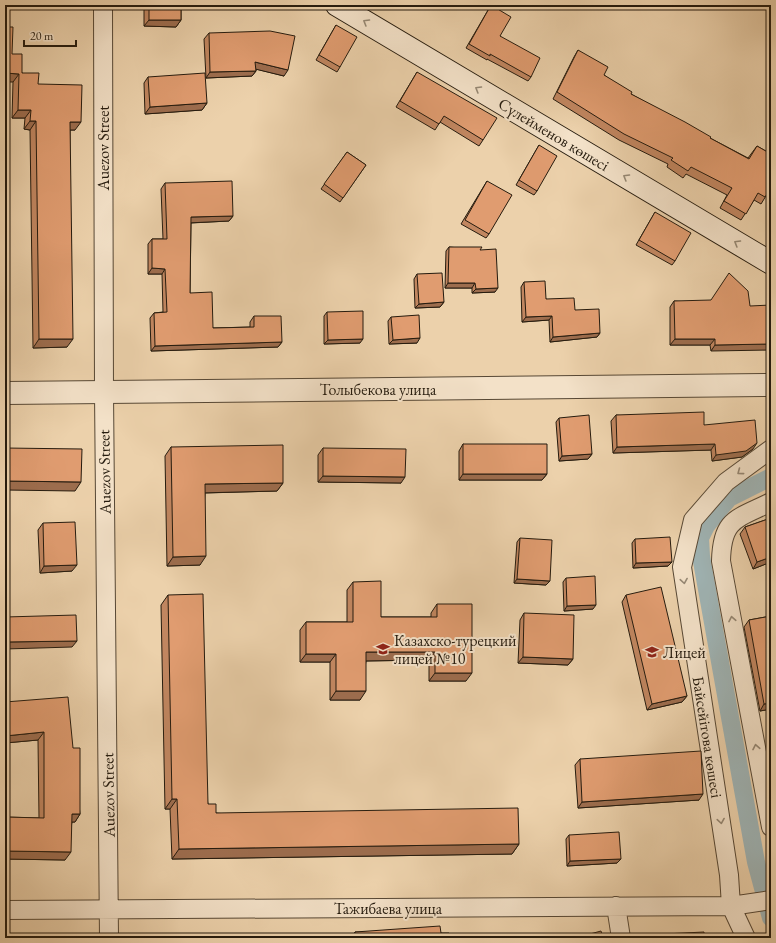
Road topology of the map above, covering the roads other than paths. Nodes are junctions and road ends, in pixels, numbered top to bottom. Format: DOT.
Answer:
graph roads {
  1 [pos="104,5"];
  2 [pos="337,5"];
  3 [pos="771,263"];
  4 [pos="764,383"];
  5 [pos="104,392"];
  6 [pos="5,393"];
  7 [pos="771,449"];
  8 [pos="771,502"];
  9 [pos="771,827"];
  10 [pos="771,900"];
  11 [pos="616,906"];
  12 [pos="731,906"];
  13 [pos="5,910"];
  14 [pos="109,910"];
  15 [pos="109,938"];
  16 [pos="621,938"];
  17 [pos="746,938"];
  1 -- 5 [label="street, Auezov Street"];
  3 -- 2 [label="street, Сүлейменов көшесі, one-way"];
  4 -- 5 [label="street, Толыбекова улица"];
  5 -- 6 [label="street, Толыбекова улица"];
  5 -- 14 [label="street, Auezov Street"];
  7 -- 12 [label="street, Байсейітова көшесі, one-way"];
  9 -- 8 [label="street, one-way"];
  10 -- 12 [label="street, Тажибаева улица"];
  11 -- 12 [label="street, Тажибаева улица"];
  11 -- 14 [label="street, Тажибаева улица"];
  11 -- 16 [label="street"];
  12 -- 17 [label="street, Байсейітова көшесі"];
  13 -- 14 [label="street, Тажибаева улица"];
  14 -- 15 [label="street, Auezov Street"];
}
